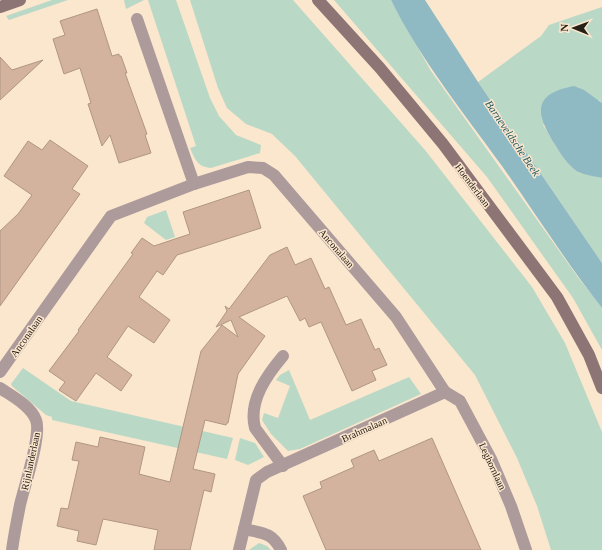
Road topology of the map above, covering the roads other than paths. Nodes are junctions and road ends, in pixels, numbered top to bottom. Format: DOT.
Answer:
graph roads {
  1 [pos="20,0"];
  2 [pos="318,0"];
  3 [pos="0,6"];
  4 [pos="137,19"];
  5 [pos="194,184"];
  6 [pos="284,356"];
  7 [pos="0,372"];
  8 [pos="0,388"];
  9 [pos="602,388"];
  10 [pos="445,392"];
  11 [pos="283,466"];
  12 [pos="244,529"];
  13 [pos="12,550"];
  14 [pos="239,550"];
  15 [pos="281,550"];
  16 [pos="526,550"];
  1 -- 3 [label="street"];
  2 -- 9 [label="street, Hoenderlaan"];
  4 -- 5 [label="street"];
  5 -- 7 [label="street, Anconalaan"];
  5 -- 10 [label="street, Anconalaan"];
  6 -- 11 [label="street"];
  8 -- 13 [label="street, Rijnlanderlaan"];
  10 -- 11 [label="street, Brahmalaan"];
  10 -- 16 [label="street, Leghornlaan"];
  11 -- 12 [label="street, Brahmalaan"];
  12 -- 14 [label="street, Brahmalaan"];
  12 -- 15 [label="street"];
}
